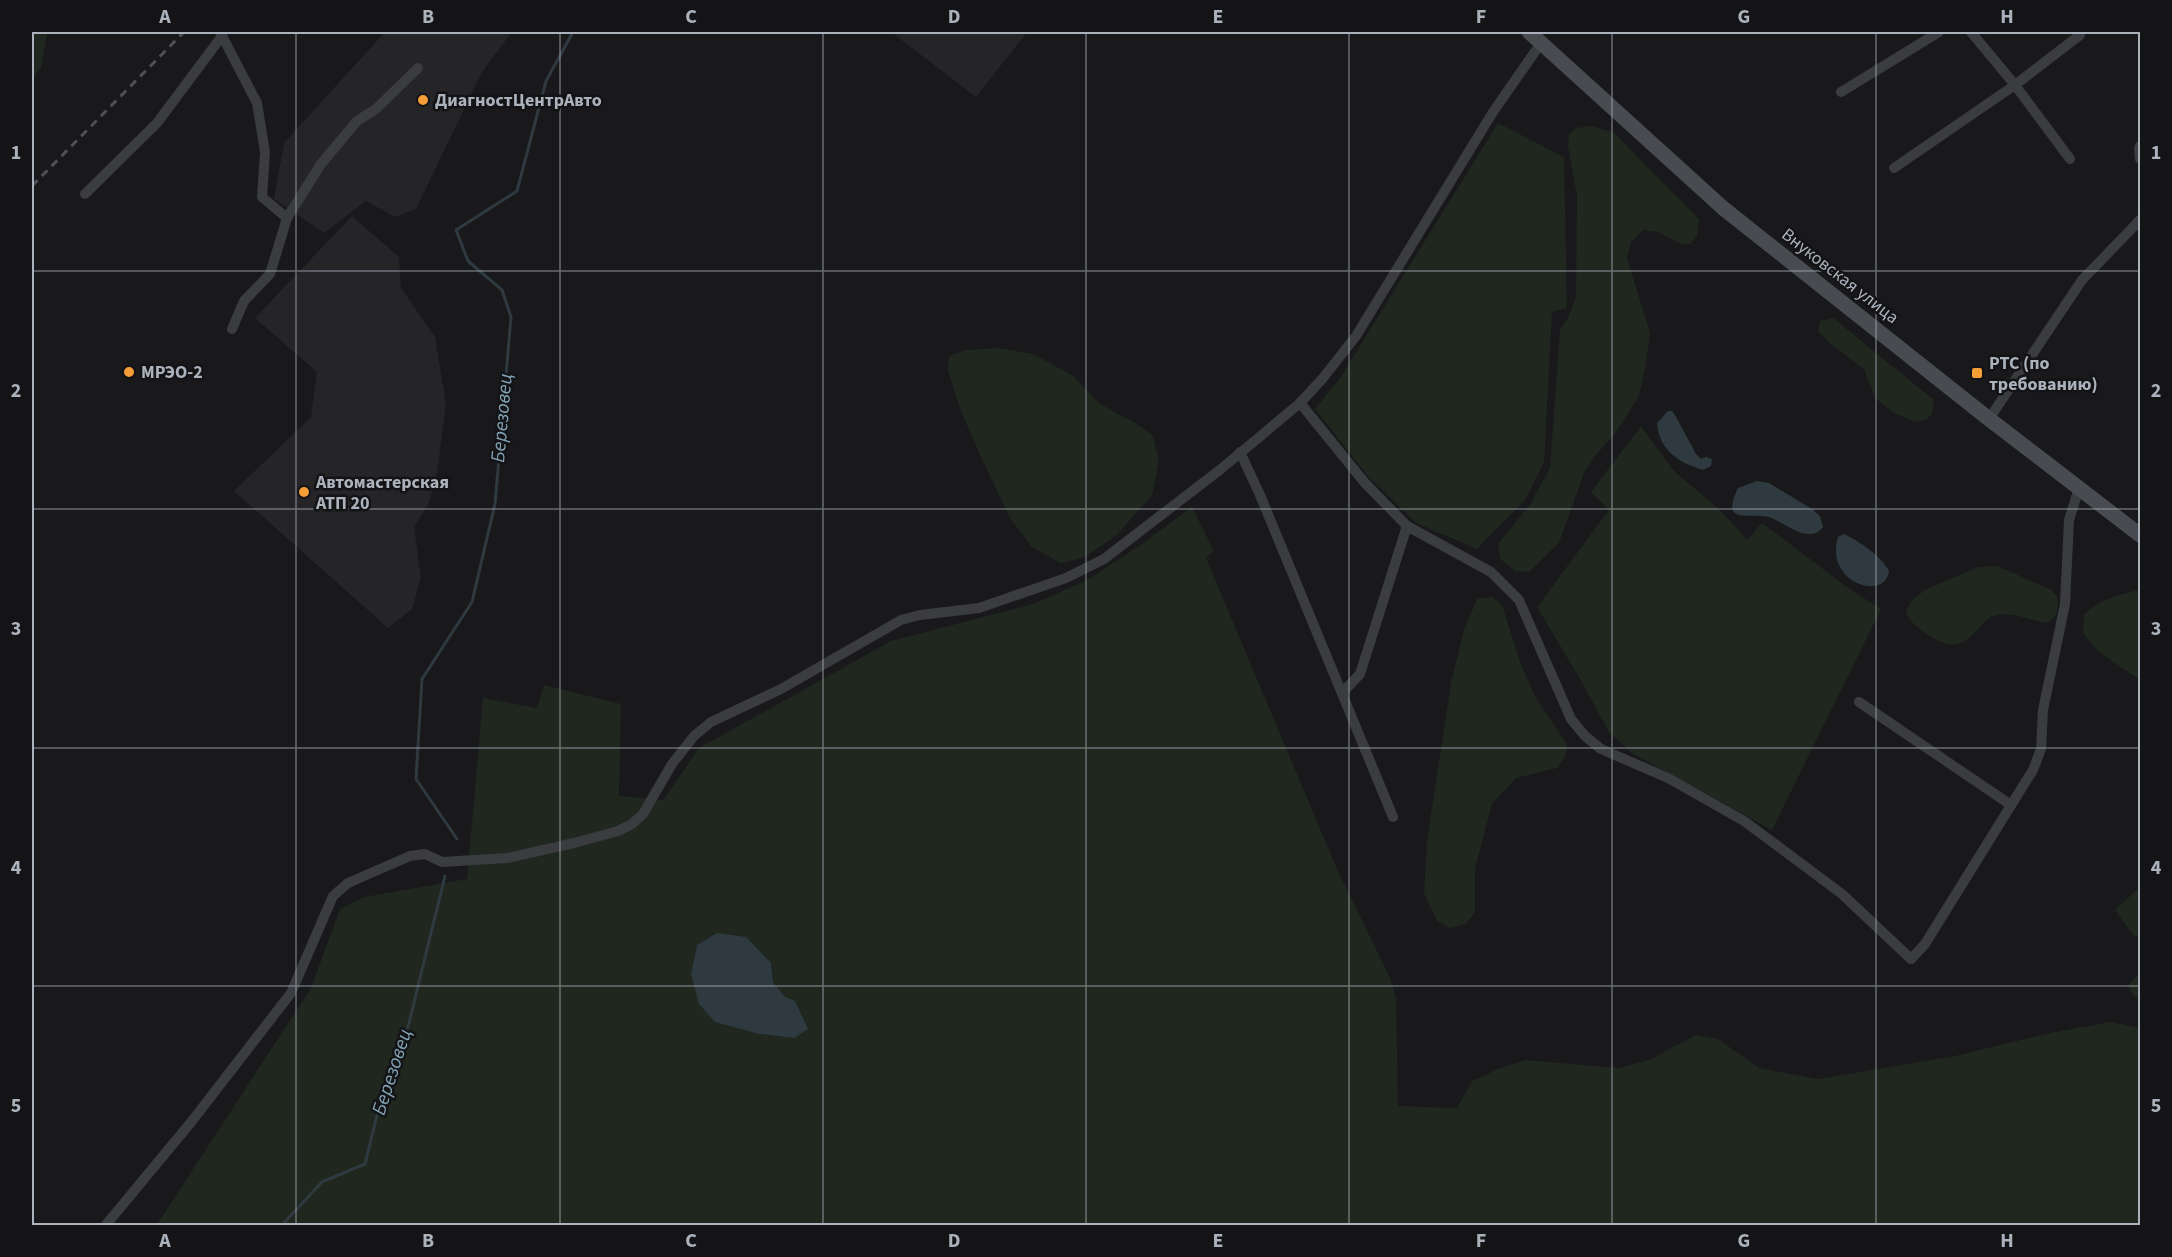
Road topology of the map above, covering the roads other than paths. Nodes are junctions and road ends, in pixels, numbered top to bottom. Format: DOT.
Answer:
graph roads {
  1 [pos="1529,32"];
  2 [pos="1939,32"];
  3 [pos="1971,32"];
  4 [pos="221,34"];
  5 [pos="2080,35"];
  6 [pos="1541,43"];
  7 [pos="418,68"];
  8 [pos="2015,85"];
  9 [pos="1841,92"];
  10 [pos="2140,146"];
  11 [pos="2070,159"];
  12 [pos="2140,159"];
  13 [pos="1894,168"];
  14 [pos="85,194"];
  15 [pos="287,218"];
  16 [pos="2140,220"];
  17 [pos="232,329"];
  18 [pos="1300,403"];
  19 [pos="1989,419"];
  20 [pos="1240,452"];
  21 [pos="2079,488"];
  22 [pos="1407,526"];
  23 [pos="2140,535"];
  24 [pos="1342,693"];
  25 [pos="1859,702"];
  26 [pos="2011,805"];
  27 [pos="1393,817"];
  28 [pos="105,1226"];
  1 -- 6 [label="main road, Внуковская улица"];
  2 -- 9 [label="street"];
  3 -- 8 [label="street"];
  4 -- 14 [label="street"];
  4 -- 15 [label="street"];
  5 -- 8 [label="street"];
  6 -- 18 [label="street"];
  6 -- 19 [label="main road, Внуковская улица"];
  7 -- 15 [label="street"];
  8 -- 11 [label="street"];
  8 -- 13 [label="street"];
  10 -- 12 [label="street"];
  15 -- 17 [label="street"];
  16 -- 19 [label="street"];
  18 -- 20 [label="street"];
  18 -- 22 [label="street"];
  19 -- 21 [label="main road, Внуковская улица"];
  20 -- 24 [label="street"];
  20 -- 28 [label="street"];
  21 -- 23 [label="main road, Внуковская улица"];
  21 -- 26 [label="street"];
  22 -- 24 [label="street"];
  22 -- 26 [label="street"];
  24 -- 27 [label="street"];
  25 -- 26 [label="street"];
}
